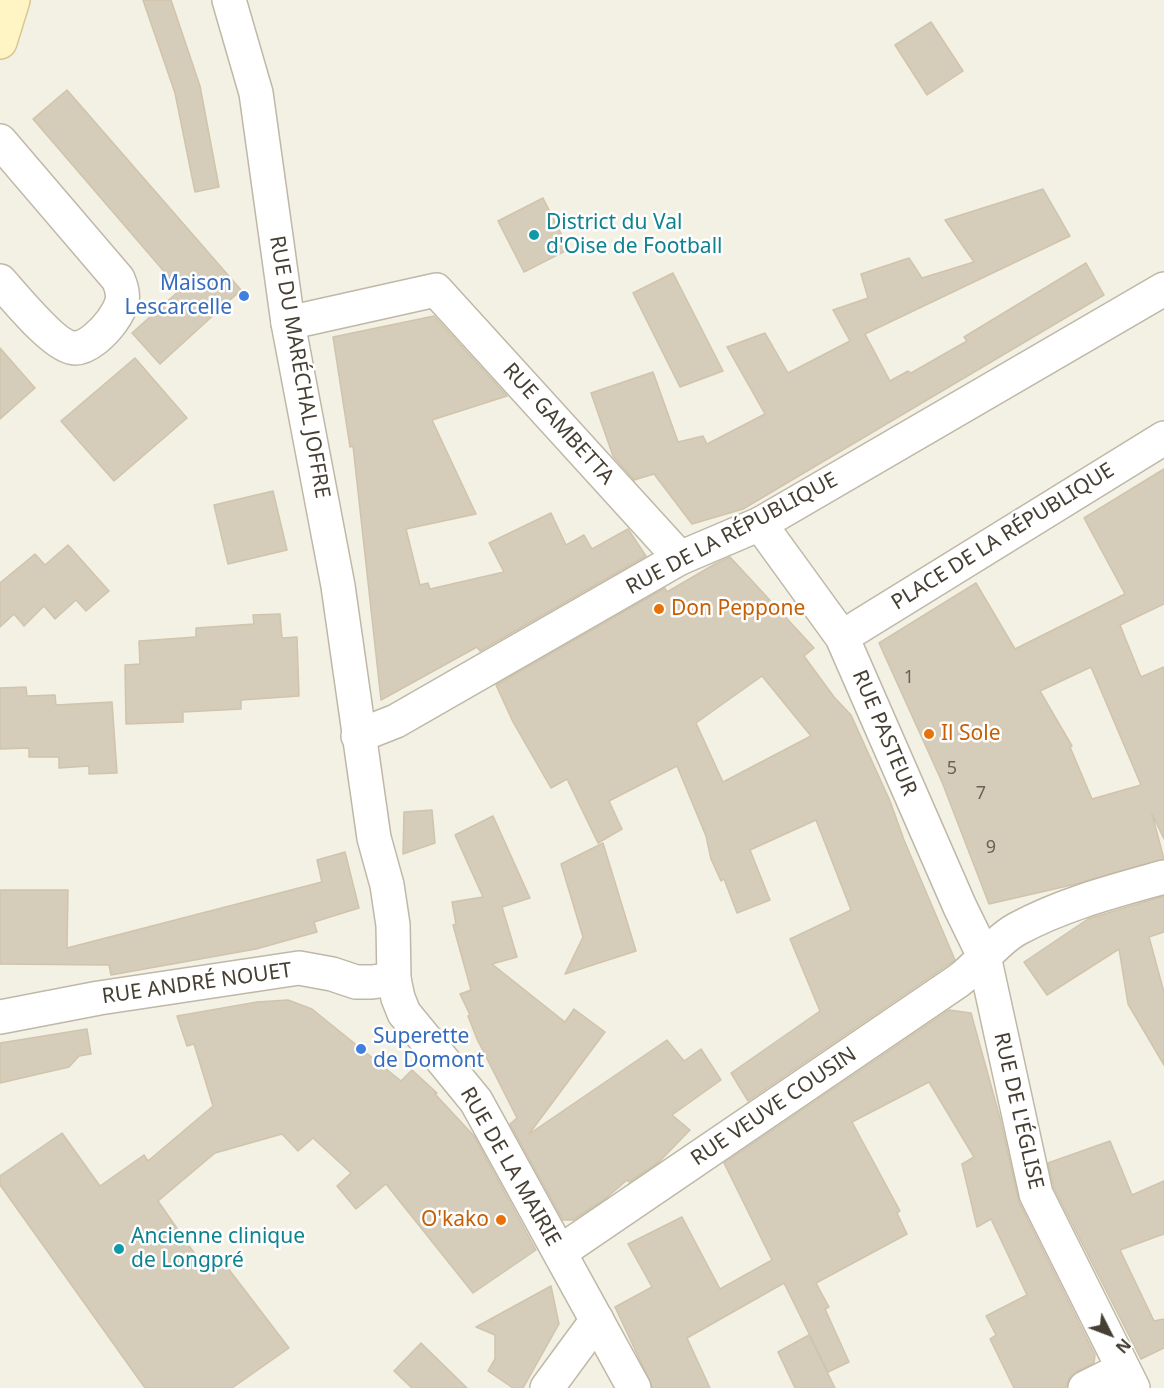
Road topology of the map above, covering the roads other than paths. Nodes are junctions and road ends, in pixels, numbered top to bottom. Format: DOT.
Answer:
graph roads {
  1 [pos="13,0"];
  2 [pos="228,0"];
  3 [pos="0,42"];
  4 [pos="0,141"];
  5 [pos="0,281"];
  6 [pos="1164,289"];
  7 [pos="288,323"];
  8 [pos="1164,438"];
  9 [pos="760,524"];
  10 [pos="680,558"];
  11 [pos="842,637"];
  12 [pos="358,736"];
  13 [pos="1164,877"];
  14 [pos="984,956"];
  15 [pos="393,979"];
  16 [pos="0,1017"];
  17 [pos="560,1252"];
  18 [pos="597,1320"];
  19 [pos="1128,1378"];
  20 [pos="547,1388"];
  21 [pos="634,1388"];
  22 [pos="1085,1388"];
  1 -- 3 [label="main road"];
  2 -- 7 [label="street, RUE DU MARÉCHAL JOFFRE"];
  4 -- 5 [label="street"];
  6 -- 9 [label="street, RUE DE LA RÉPUBLIQUE"];
  7 -- 10 [label="street, RUE GAMBETTA"];
  7 -- 12 [label="street, RUE DU MARÉCHAL JOFFRE"];
  8 -- 11 [label="street, PLACE DE LA RÉPUBLIQUE"];
  9 -- 10 [label="street, RUE DE LA RÉPUBLIQUE"];
  9 -- 11 [label="street, RUE PASTEUR"];
  10 -- 12 [label="street, RUE DE LA RÉPUBLIQUE"];
  11 -- 14 [label="street, RUE PASTEUR"];
  12 -- 15 [label="street, RUE DE LA MAIRIE"];
  13 -- 14 [label="street, RUE VEUVE COUSIN"];
  14 -- 17 [label="street, RUE VEUVE COUSIN"];
  14 -- 19 [label="street, RUE DE L'ÉGLISE"];
  15 -- 16 [label="street, RUE ANDRÉ NOUET"];
  15 -- 17 [label="street, RUE DE LA MAIRIE"];
  17 -- 18 [label="street, RUE DE LA MAIRIE"];
  18 -- 20 [label="street"];
  18 -- 21 [label="street, RUE DE LA MAIRIE"];
  19 -- 22 [label="street"];
}
